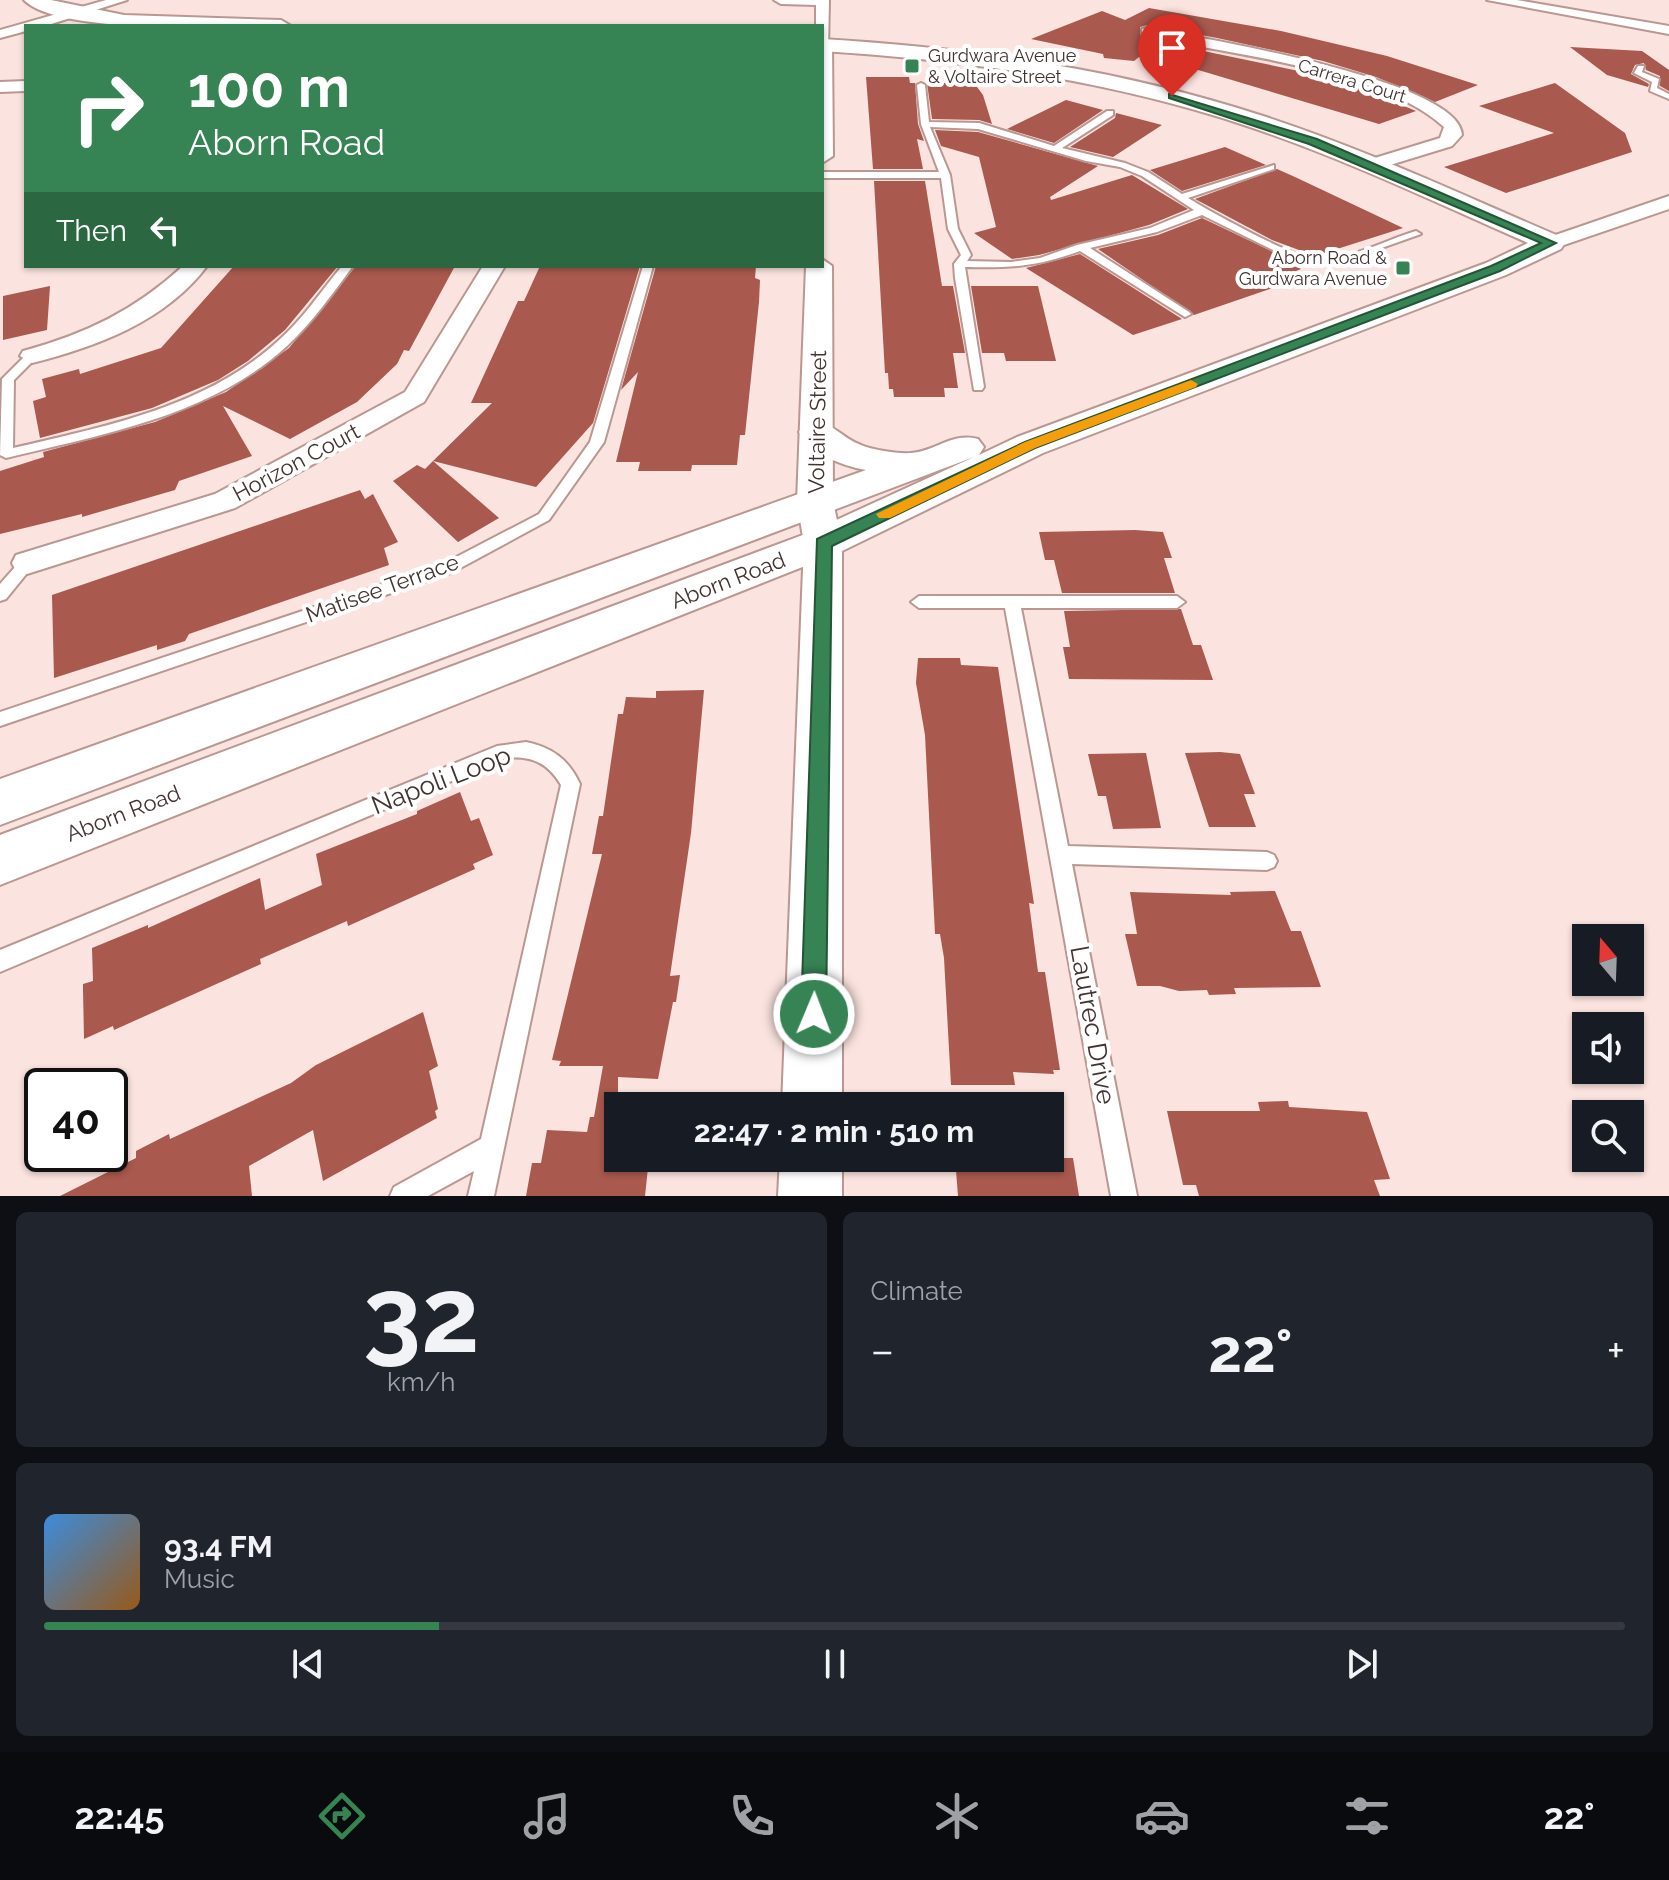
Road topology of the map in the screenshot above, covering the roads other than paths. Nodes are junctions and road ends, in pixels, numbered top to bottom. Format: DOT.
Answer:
graph roads {
  1 [pos="33,0"];
  2 [pos="120,0"];
  3 [pos="781,0"];
  4 [pos="1494,0"];
  5 [pos="822,1"];
  6 [pos="11,6"];
  7 [pos="75,13"];
  8 [pos="52,19"];
  9 [pos="37,24"];
  10 [pos="88,24"];
  11 [pos="229,24"];
  12 [pos="822,24"];
  13 [pos="24,28"];
  14 [pos="1669,30"];
  15 [pos="1147,32"];
  16 [pos="0,34"];
  17 [pos="824,50"];
  18 [pos="824,50"];
  19 [pos="1641,68"];
  20 [pos="921,85"];
  21 [pos="24,86"];
  22 [pos="0,87"];
  23 [pos="1669,97"];
  24 [pos="1110,113"];
  25 [pos="925,124"];
  26 [pos="1055,149"];
  27 [pos="1318,159"];
  28 [pos="1371,165"];
  29 [pos="1271,167"];
  30 [pos="824,175"];
  31 [pos="945,175"];
  32 [pos="1181,197"];
  33 [pos="1669,202"];
  34 [pos="1202,211"];
  35 [pos="1416,234"];
  36 [pos="1544,246"];
  37 [pos="1081,247"];
  38 [pos="1461,251"];
  39 [pos="959,264"];
  40 [pos="194,268"];
  41 [pos="346,268"];
  42 [pos="493,268"];
  43 [pos="647,268"];
  44 [pos="819,268"];
  45 [pos="1185,314"];
  46 [pos="32,356"];
  47 [pos="978,387"];
  48 [pos="817,432"];
  49 [pos="916,465"];
  50 [pos="819,522"];
  51 [pos="27,563"];
  52 [pos="0,595"];
  53 [pos="919,602"];
  54 [pos="1012,602"];
  55 [pos="1177,602"];
  56 [pos="0,719"];
  57 [pos="0,802"];
  58 [pos="1061,855"];
  59 [pos="0,860"];
  60 [pos="1267,861"];
  61 [pos="0,961"];
  62 [pos="812,1092"];
  63 [pos="492,1147"];
  64 [pos="811,1172"];
  65 [pos="403,1196"];
  66 [pos="481,1196"];
  67 [pos="810,1196"];
  68 [pos="1124,1196"];
  1 -- 7 [label="main road"];
  2 -- 7 [label="street"];
  3 -- 5 [label="street"];
  4 -- 14 [label="street"];
  5 -- 12 [label="street"];
  6 -- 8 [label="main road"];
  7 -- 8 [label="street"];
  7 -- 11 [label="main road"];
  8 -- 9 [label="street"];
  8 -- 10 [label="main road"];
  13 -- 16 [label="street"];
  15 -- 28 [label="street, Carrera Court"];
  17 -- 27 [label="main road"];
  18 -- 28 [label="main road"];
  19 -- 23 [label="lane"];
  20 -- 25 [label="lane"];
  21 -- 22 [label="street"];
  24 -- 26 [label="lane"];
  25 -- 26 [label="lane"];
  25 -- 31 [label="lane"];
  26 -- 32 [label="lane"];
  27 -- 36 [label="main road"];
  27 -- 38 [label="main road"];
  28 -- 36 [label="main road"];
  29 -- 32 [label="lane"];
  30 -- 31 [label="lane"];
  31 -- 39 [label="lane"];
  32 -- 34 [label="lane"];
  33 -- 36 [label="street, Aborn Road"];
  34 -- 35 [label="lane"];
  34 -- 37 [label="lane"];
  36 -- 38 [label="main road, Aborn Road"];
  36 -- 50 [label="main road, Aborn Road"];
  37 -- 39 [label="lane"];
  37 -- 45 [label="lane"];
  38 -- 49 [label="main road, Aborn Road"];
  39 -- 47 [label="lane"];
  40 -- 46 [label="street"];
  41 -- 46 [label="lane"];
  42 -- 51 [label="street, Horizon Court"];
  43 -- 56 [label="lane, Matisee Terrace"];
  44 -- 48 [label="street, Voltaire Street"];
  48 -- 49 [label="main road"];
  48 -- 50 [label="street, Voltaire Street"];
  49 -- 50 [label="main road, Aborn Road"];
  50 -- 57 [label="main road, Aborn Road"];
  50 -- 59 [label="main road, Aborn Road"];
  50 -- 62 [label="street, Voltaire Street"];
  51 -- 52 [label="lane"];
  53 -- 54 [label="lane"];
  54 -- 55 [label="lane"];
  54 -- 58 [label="lane, Lautrec Drive"];
  58 -- 60 [label="lane"];
  58 -- 68 [label="lane, Lautrec Drive"];
  61 -- 63 [label="lane, Napoli Loop"];
  63 -- 65 [label="lane"];
  63 -- 66 [label="lane, Napoli Loop"];
  64 -- 67 [label="street"];
}
